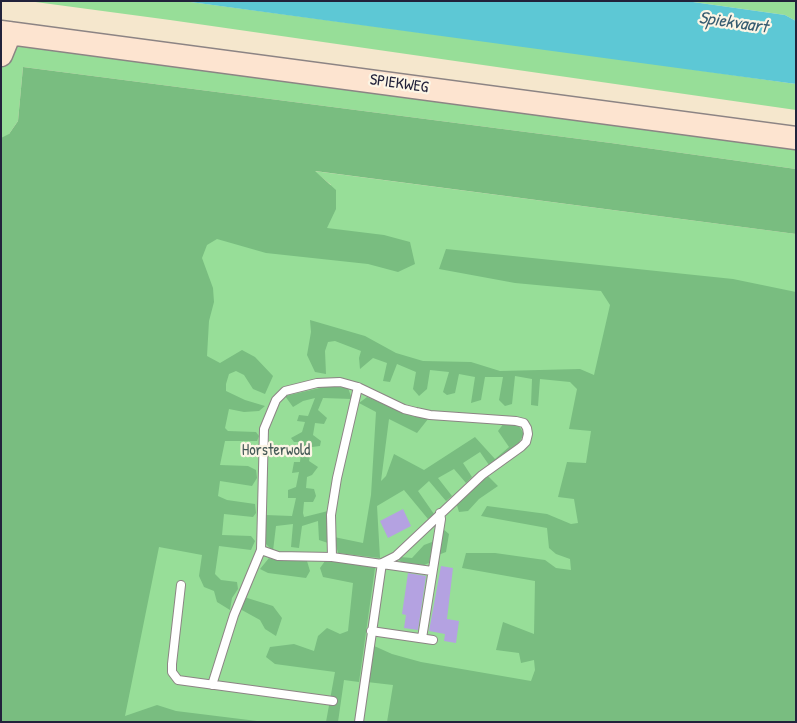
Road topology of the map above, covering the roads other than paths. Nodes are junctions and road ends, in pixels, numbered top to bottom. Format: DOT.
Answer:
graph roads {
  1 [pos="6,32"];
  2 [pos="1,55"];
  3 [pos="796,138"];
  4 [pos="358,387"];
  5 [pos="440,513"];
  6 [pos="261,550"];
  7 [pos="332,557"];
  8 [pos="382,563"];
  9 [pos="432,571"];
  10 [pos="181,585"];
  11 [pos="371,631"];
  12 [pos="422,638"];
  13 [pos="433,640"];
  14 [pos="212,685"];
  15 [pos="333,701"];
  16 [pos="359,722"];
  1 -- 2 [label="main road"];
  1 -- 3 [label="main road, SPIEKWEG"];
  4 -- 5 [label="lane"];
  4 -- 6 [label="lane"];
  4 -- 7 [label="lane"];
  5 -- 8 [label="lane"];
  5 -- 9 [label="lane"];
  6 -- 7 [label="lane"];
  6 -- 14 [label="lane"];
  7 -- 8 [label="lane"];
  8 -- 9 [label="lane"];
  8 -- 11 [label="lane"];
  9 -- 12 [label="lane"];
  10 -- 14 [label="lane"];
  11 -- 12 [label="lane"];
  11 -- 16 [label="lane"];
  12 -- 13 [label="lane"];
  14 -- 15 [label="lane"];
}
